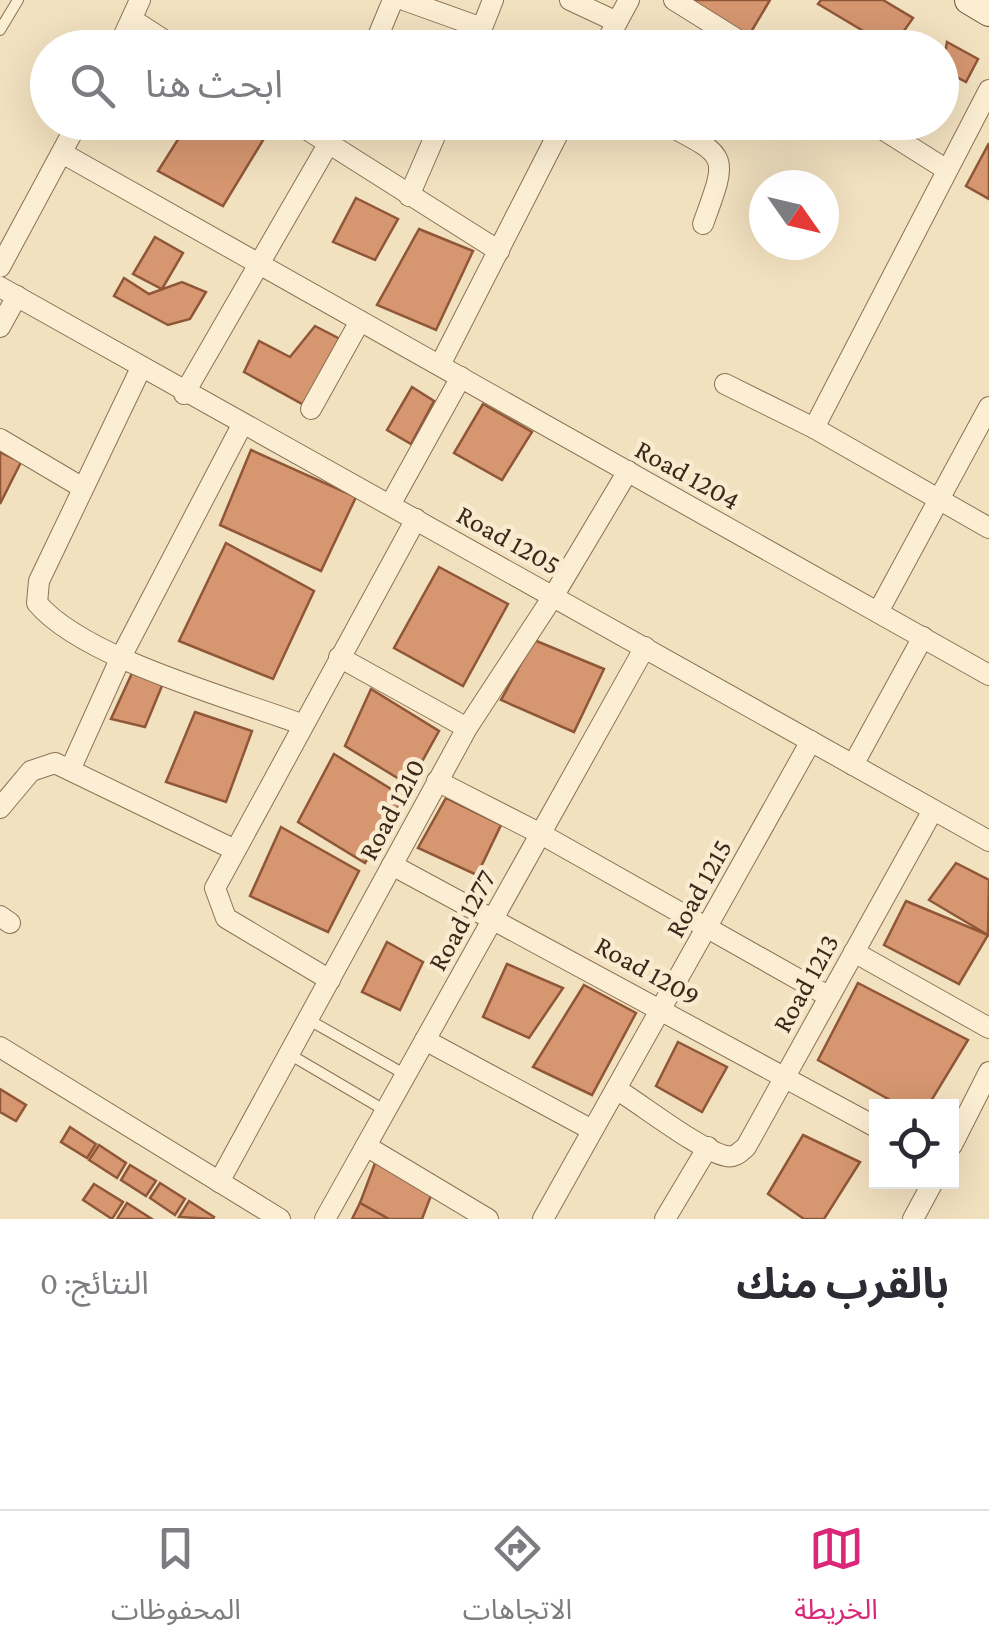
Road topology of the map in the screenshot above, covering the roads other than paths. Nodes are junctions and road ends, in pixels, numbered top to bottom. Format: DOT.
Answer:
graph roads {
  1 [pos="18,0"];
  2 [pos="393,0"];
  3 [pos="404,0"];
  4 [pos="493,0"];
  5 [pos="570,0"];
  6 [pos="629,0"];
  7 [pos="674,0"];
  8 [pos="969,0"];
  9 [pos="136,10"];
  10 [pos="989,12"];
  11 [pos="617,22"];
  12 [pos="0,30"];
  13 [pos="157,30"];
  14 [pos="380,30"];
  15 [pos="462,30"];
  16 [pos="481,30"];
  17 [pos="613,30"];
  18 [pos="722,30"];
  19 [pos="989,90"];
  20 [pos="69,140"];
  21 [pos="323,140"];
  22 [pos="333,140"];
  23 [pos="433,140"];
  24 [pos="555,140"];
  25 [pos="696,140"];
  26 [pos="900,140"];
  27 [pos="331,145"];
  28 [pos="62,153"];
  29 [pos="947,170"];
  30 [pos="410,196"];
  31 [pos="702,224"];
  32 [pos="498,251"];
  33 [pos="260,266"];
  34 [pos="0,267"];
  35 [pos="8,292"];
  36 [pos="360,321"];
  37 [pos="0,326"];
  38 [pos="440,365"];
  39 [pos="142,368"];
  40 [pos="461,377"];
  41 [pos="725,384"];
  42 [pos="184,394"];
  43 [pos="989,408"];
  44 [pos="311,410"];
  45 [pos="242,425"];
  46 [pos="814,428"];
  47 [pos="0,439"];
  48 [pos="628,471"];
  49 [pos="82,488"];
  50 [pos="941,501"];
  51 [pos="390,505"];
  52 [pos="416,519"];
  53 [pos="989,528"];
  54 [pos="554,595"];
  55 [pos="878,612"];
  56 [pos="923,638"];
  57 [pos="645,647"];
  58 [pos="122,657"];
  59 [pos="339,657"];
  60 [pos="989,675"];
  61 [pos="301,724"];
  62 [pos="466,728"];
  63 [pos="811,741"];
  64 [pos="853,765"];
  65 [pos="70,770"];
  66 [pos="437,780"];
  67 [pos="0,808"];
  68 [pos="933,810"];
  69 [pos="541,834"];
  70 [pos="989,842"];
  71 [pos="233,849"];
  72 [pos="392,865"];
  73 [pos="494,918"];
  74 [pos="708,929"];
  75 [pos="854,952"];
  76 [pos="330,980"];
  77 [pos="828,996"];
  78 [pos="660,1008"];
  79 [pos="309,1020"];
  80 [pos="989,1028"];
  81 [pos="425,1040"];
  82 [pos="0,1047"];
  83 [pos="288,1054"];
  84 [pos="989,1072"];
  85 [pos="406,1075"];
  86 [pos="784,1076"];
  87 [pos="616,1089"];
  88 [pos="386,1111"];
  89 [pos="869,1122"];
  90 [pos="592,1130"];
  91 [pos="959,1132"];
  92 [pos="366,1146"];
  93 [pos="708,1147"];
  94 [pos="219,1182"];
  95 [pos="929,1189"];
  96 [pos="280,1219"];
  97 [pos="325,1219"];
  98 [pos="488,1219"];
  99 [pos="543,1219"];
  100 [pos="665,1219"];
  101 [pos="912,1219"];
  1 -- 12 [label="lane"];
  2 -- 14 [label="street"];
  3 -- 15 [label="street"];
  4 -- 16 [label="street"];
  5 -- 11 [label="street"];
  6 -- 11 [label="street"];
  7 -- 18 [label="street"];
  8 -- 10 [label="street"];
  9 -- 13 [label="street"];
  11 -- 17 [label="street"];
  19 -- 29 [label="street"];
  20 -- 28 [label="street"];
  21 -- 27 [label="street"];
  22 -- 27 [label="street"];
  23 -- 30 [label="street"];
  24 -- 32 [label="street"];
  25 -- 31 [label="street"];
  26 -- 29 [label="street"];
  27 -- 30 [label="street"];
  27 -- 33 [label="street"];
  28 -- 33 [label="street, Road 1204"];
  28 -- 34 [label="street"];
  29 -- 46 [label="street"];
  30 -- 32 [label="street"];
  32 -- 38 [label="street"];
  33 -- 36 [label="street, Road 1204"];
  33 -- 42 [label="street"];
  35 -- 37 [label="street"];
  35 -- 39 [label="street, Road 1205"];
  36 -- 38 [label="street, Road 1204"];
  36 -- 44 [label="street"];
  38 -- 40 [label="street, Road 1204"];
  39 -- 42 [label="street, Road 1205"];
  39 -- 49 [label="street"];
  40 -- 48 [label="street, Road 1204"];
  40 -- 51 [label="street"];
  41 -- 46 [label="street"];
  42 -- 45 [label="street, Road 1205"];
  43 -- 50 [label="street"];
  45 -- 51 [label="street, Road 1205"];
  45 -- 58 [label="street"];
  46 -- 50 [label="street"];
  47 -- 49 [label="street"];
  48 -- 54 [label="street, Road 1210"];
  48 -- 55 [label="street, Road 1204"];
  49 -- 58 [label="street"];
  50 -- 53 [label="street"];
  50 -- 55 [label="street"];
  51 -- 52 [label="street, Road 1205"];
  52 -- 54 [label="street, Road 1205"];
  52 -- 59 [label="street"];
  54 -- 57 [label="street, Road 1205"];
  54 -- 62 [label="street, Road 1210"];
  55 -- 56 [label="street, Road 1204"];
  56 -- 60 [label="street, Road 1204"];
  56 -- 64 [label="street"];
  57 -- 63 [label="street, Road 1205"];
  57 -- 69 [label="street, Road 1277"];
  58 -- 61 [label="street"];
  58 -- 65 [label="street"];
  59 -- 61 [label="street"];
  59 -- 62 [label="street"];
  61 -- 71 [label="street"];
  62 -- 66 [label="street, Road 1210"];
  63 -- 64 [label="street, Road 1205"];
  63 -- 74 [label="street, Road 1215"];
  64 -- 68 [label="street, Road 1205"];
  65 -- 67 [label="street"];
  65 -- 71 [label="street"];
  66 -- 69 [label="street"];
  66 -- 72 [label="street, Road 1210"];
  68 -- 70 [label="street, Road 1205"];
  68 -- 75 [label="street, Road 1213"];
  69 -- 73 [label="street, Road 1277"];
  69 -- 74 [label="street"];
  71 -- 76 [label="street"];
  72 -- 73 [label="street, Road 1209"];
  72 -- 76 [label="street, Road 1210"];
  73 -- 78 [label="street, Road 1209"];
  73 -- 81 [label="street, Road 1277"];
  74 -- 77 [label="street"];
  74 -- 78 [label="street, Road 1215"];
  75 -- 77 [label="street, Road 1213"];
  75 -- 80 [label="street"];
  76 -- 79 [label="street, Road 1210"];
  77 -- 86 [label="street, Road 1213"];
  78 -- 86 [label="street, Road 1209"];
  78 -- 87 [label="street, Road 1215"];
  79 -- 83 [label="street, Road 1210"];
  79 -- 85 [label="lane"];
  81 -- 85 [label="street, Road 1277"];
  81 -- 90 [label="street"];
  82 -- 94 [label="street"];
  83 -- 88 [label="lane"];
  83 -- 94 [label="street, Road 1210"];
  84 -- 91 [label="street"];
  85 -- 88 [label="street, Road 1277"];
  86 -- 89 [label="street, Road 1209"];
  86 -- 93 [label="street, Road 1213"];
  87 -- 90 [label="street, Road 1215"];
  87 -- 93 [label="street"];
  88 -- 92 [label="street, Road 1277"];
  90 -- 99 [label="street, Road 1215"];
  92 -- 97 [label="street, Road 1277"];
  92 -- 98 [label="street"];
  93 -- 100 [label="street"];
  94 -- 96 [label="street"];
  95 -- 101 [label="street"];
}
